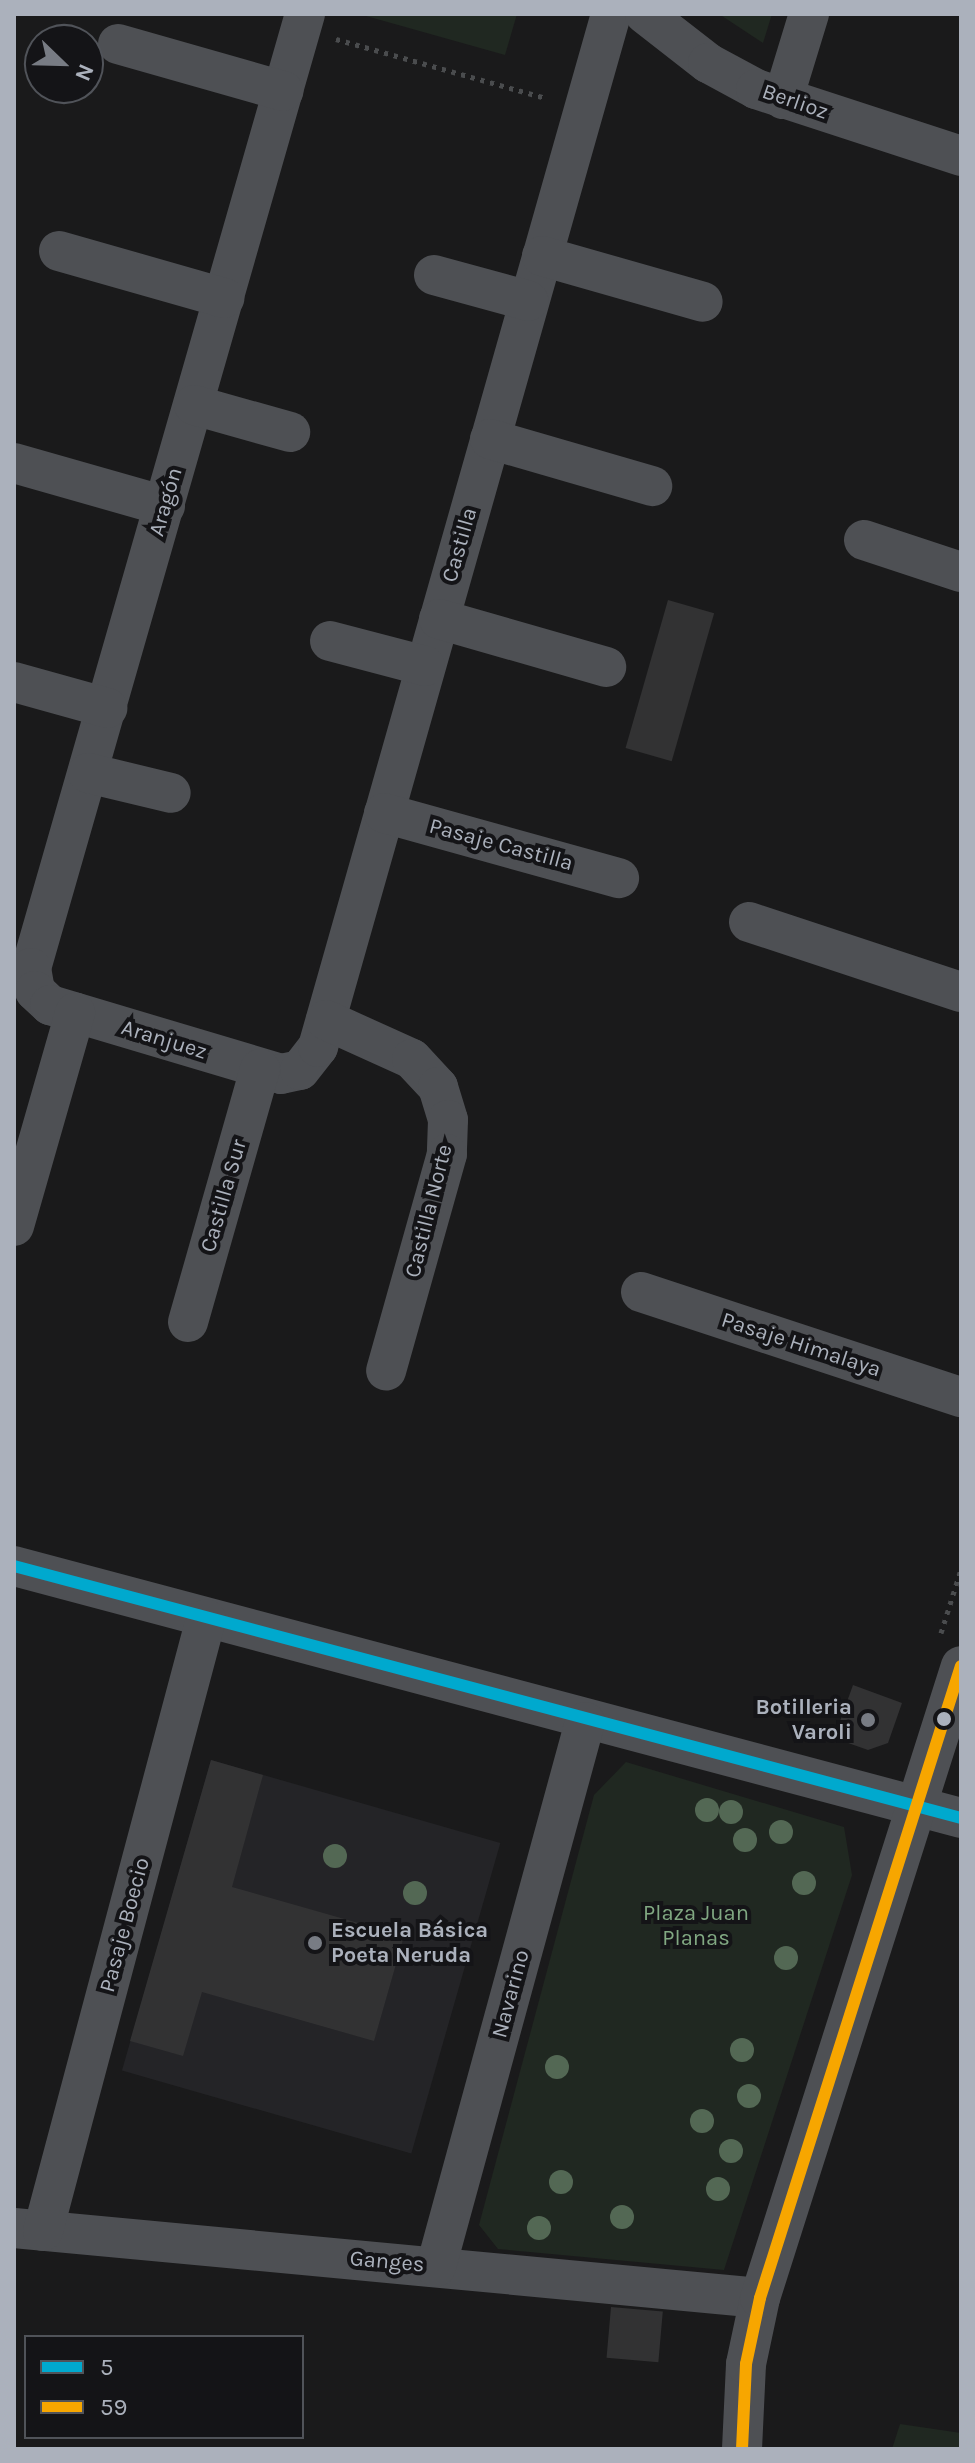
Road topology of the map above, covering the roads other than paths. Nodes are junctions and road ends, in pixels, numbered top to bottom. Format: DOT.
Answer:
graph roads {
  1 [pos="611,14"];
  2 [pos="645,14"];
  3 [pos="809,14"];
  4 [pos="303,22"];
  5 [pos="118,44"];
  6 [pos="283,91"];
  7 [pos="783,99"];
  8 [pos="961,156"];
  9 [pos="59,251"];
  10 [pos="542,256"];
  11 [pos="434,275"];
  12 [pos="224,298"];
  13 [pos="529,301"];
  14 [pos="703,302"];
  15 [pos="194,405"];
  16 [pos="290,432"];
  17 [pos="490,439"];
  18 [pos="14,463"];
  19 [pos="652,486"];
  20 [pos="165,506"];
  21 [pos="864,540"];
  22 [pos="961,572"];
  23 [pos="439,619"];
  24 [pos="330,641"];
  25 [pos="425,666"];
  26 [pos="606,667"];
  27 [pos="14,682"];
  28 [pos="107,708"];
  29 [pos="88,773"];
  30 [pos="171,793"];
  31 [pos="384,813"];
  32 [pos="619,878"];
  33 [pos="30,917"];
  34 [pos="749,922"];
  35 [pos="35,991"];
  36 [pos="961,992"];
  37 [pos="75,1013"];
  38 [pos="326,1020"];
  39 [pos="260,1069"];
  40 [pos="300,1070"];
  41 [pos="14,1226"];
  42 [pos="641,1292"];
  43 [pos="188,1322"];
  44 [pos="386,1371"];
  45 [pos="961,1397"];
  46 [pos="14,1566"];
  47 [pos="206,1619"];
  48 [pos="961,1666"];
  49 [pos="585,1722"];
  50 [pos="915,1809"];
  51 [pos="961,1818"];
  52 [pos="29,2229"];
  53 [pos="436,2267"];
  54 [pos="760,2298"];
  55 [pos="742,2449"];
  1 -- 10 [label="street, Castilla"];
  2 -- 7 [label="street, Berlioz"];
  3 -- 7 [label="street"];
  4 -- 6 [label="street, Aragón"];
  5 -- 6 [label="street"];
  6 -- 12 [label="street, Aragón"];
  7 -- 8 [label="street, Berlioz"];
  9 -- 12 [label="street"];
  10 -- 13 [label="street, Castilla"];
  10 -- 14 [label="street"];
  11 -- 13 [label="street"];
  12 -- 15 [label="street, Aragón"];
  13 -- 17 [label="street, Castilla"];
  15 -- 16 [label="street"];
  15 -- 20 [label="street, Aragón"];
  17 -- 19 [label="street"];
  17 -- 23 [label="street, Castilla"];
  18 -- 20 [label="street"];
  20 -- 28 [label="street, Aragón"];
  21 -- 22 [label="street"];
  23 -- 25 [label="street, Castilla"];
  23 -- 26 [label="street"];
  24 -- 25 [label="street"];
  25 -- 31 [label="street, Castilla"];
  27 -- 28 [label="street"];
  28 -- 29 [label="street, Aragón"];
  29 -- 30 [label="street"];
  29 -- 33 [label="street, Aragón"];
  31 -- 32 [label="street, Pasaje Castilla"];
  31 -- 38 [label="street, Castilla"];
  33 -- 35 [label="street, Aragón"];
  34 -- 36 [label="street"];
  35 -- 37 [label="street, Aranjuez"];
  37 -- 39 [label="street, Aranjuez"];
  37 -- 41 [label="street"];
  38 -- 40 [label="street, Castilla"];
  38 -- 44 [label="street, Castilla Norte"];
  39 -- 40 [label="street, Aranjuez"];
  39 -- 43 [label="street, Castilla Sur"];
  42 -- 45 [label="street, Pasaje Himalaya"];
  46 -- 47 [label="street"];
  47 -- 49 [label="street"];
  47 -- 52 [label="street, Pasaje Boecio"];
  48 -- 50 [label="street"];
  49 -- 50 [label="street"];
  49 -- 53 [label="street, Navarino"];
  50 -- 51 [label="street"];
  50 -- 54 [label="street"];
  52 -- 53 [label="street, Ganges"];
  53 -- 54 [label="street, Ganges"];
  54 -- 55 [label="street"];
}
